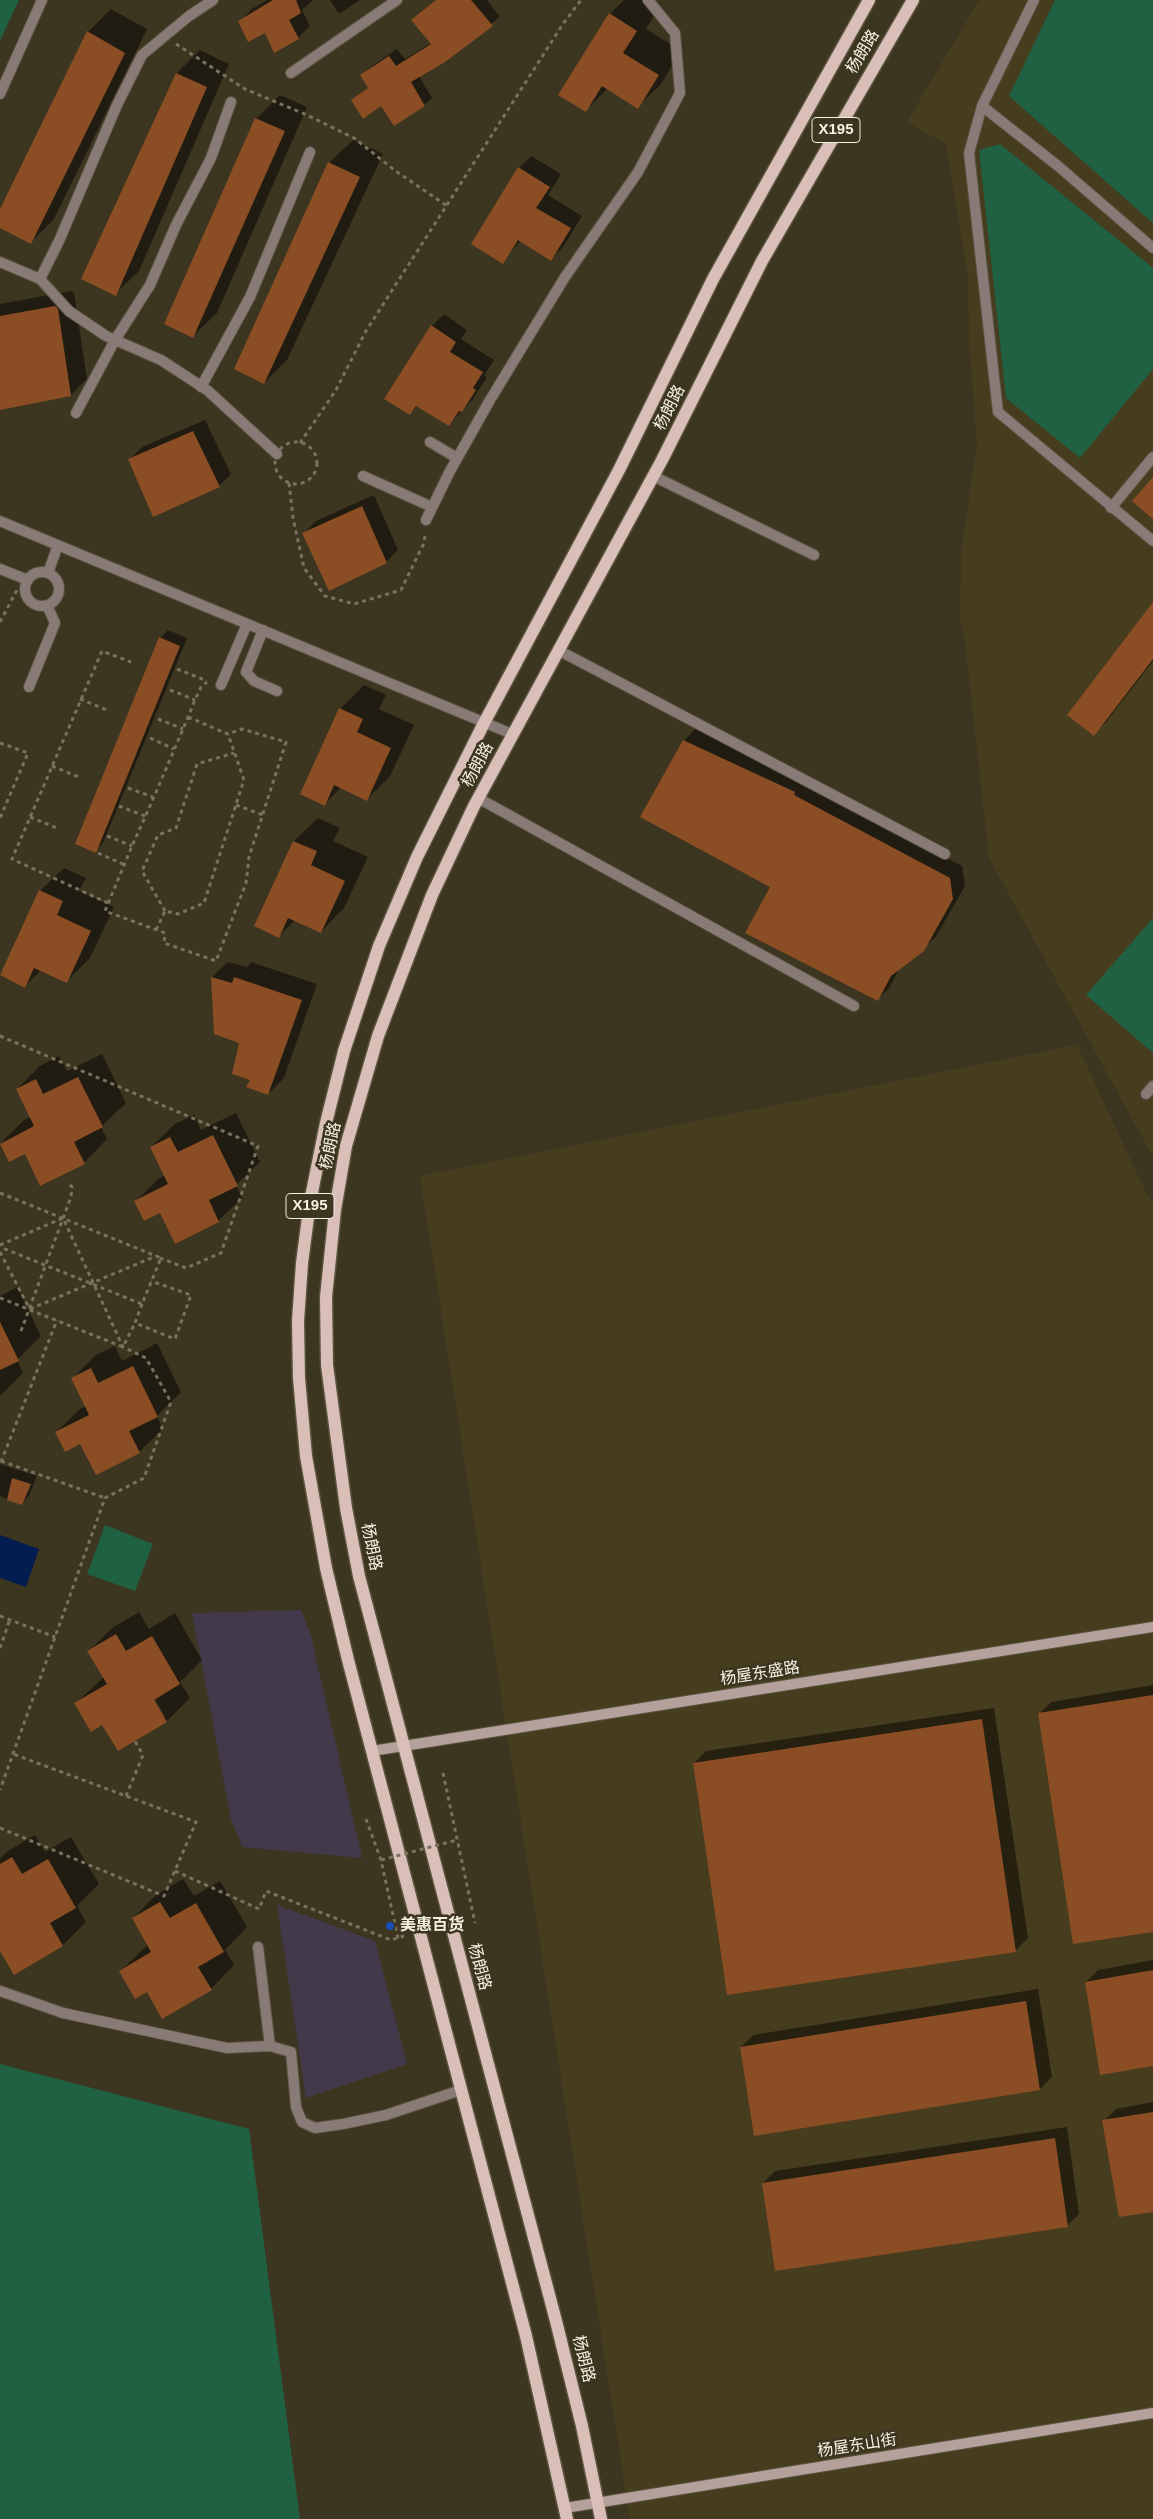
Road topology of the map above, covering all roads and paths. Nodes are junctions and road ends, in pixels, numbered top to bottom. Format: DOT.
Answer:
graph roads {
  1 [pos="42,0"];
  2 [pos="213,0"];
  3 [pos="397,0"];
  4 [pos="581,0"];
  5 [pos="648,0"];
  6 [pos="869,0"];
  7 [pos="913,0"];
  8 [pos="1034,0"];
  9 [pos="164,37"];
  10 [pos="292,72"];
  11 [pos="0,94"];
  12 [pos="231,102"];
  13 [pos="982,106"];
  14 [pos="310,152"];
  15 [pos="447,206"];
  16 [pos="1153,248"];
  17 [pos="0,262"];
  18 [pos="40,279"];
  19 [pos="115,340"];
  20 [pos="201,387"];
  21 [pos="76,413"];
  22 [pos="300,442"];
  23 [pos="430,442"];
  24 [pos="277,454"];
  25 [pos="1153,457"];
  26 [pos="457,458"];
  27 [pos="363,476"];
  28 [pos="652,476"];
  29 [pos="288,483"];
  30 [pos="432,507"];
  31 [pos="1111,508"];
  32 [pos="426,520"];
  33 [pos="0,521"];
  34 [pos="1153,542"];
  35 [pos="58,545"];
  36 [pos="814,554"];
  37 [pos="0,569"];
  38 [pos="48,572"];
  39 [pos="27,582"];
  40 [pos="47,605"];
  41 [pos="0,622"];
  42 [pos="247,624"];
  43 [pos="263,630"];
  44 [pos="558,650"];
  45 [pos="131,662"];
  46 [pos="230,665"];
  47 [pos="177,669"];
  48 [pos="208,682"];
  49 [pos="221,684"];
  50 [pos="29,686"];
  51 [pos="170,690"];
  52 [pos="277,691"];
  53 [pos="80,699"];
  54 [pos="195,700"];
  55 [pos="109,711"];
  56 [pos="188,717"];
  57 [pos="158,719"];
  58 [pos="484,722"];
  59 [pos="183,729"];
  60 [pos="228,734"];
  61 [pos="512,734"];
  62 [pos="150,738"];
  63 [pos="0,743"];
  64 [pos="174,749"];
  65 [pos="234,753"];
  66 [pos="52,766"];
  67 [pos="81,778"];
  68 [pos="128,788"];
  69 [pos="154,798"];
  70 [pos="478,798"];
  71 [pos="119,806"];
  72 [pos="236,806"];
  73 [pos="263,815"];
  74 [pos="145,816"];
  75 [pos="30,817"];
  76 [pos="0,818"];
  77 [pos="59,829"];
  78 [pos="107,836"];
  79 [pos="132,846"];
  80 [pos="98,853"];
  81 [pos="945,854"];
  82 [pos="125,865"];
  83 [pos="108,903"];
  84 [pos="166,911"];
  85 [pos="156,930"];
  86 [pos="854,1006"];
  87 [pos="0,1036"];
  88 [pos="67,1182"];
  89 [pos="0,1193"];
  90 [pos="64,1218"];
  91 [pos="0,1246"];
  92 [pos="0,1252"];
  93 [pos="156,1256"];
  94 [pos="160,1258"];
  95 [pos="46,1266"];
  96 [pos="152,1281"];
  97 [pos="93,1283"];
  98 [pos="0,1298"];
  99 [pos="142,1304"];
  100 [pos="29,1309"];
  101 [pos="57,1320"];
  102 [pos="134,1323"];
  103 [pos="21,1331"];
  104 [pos="123,1347"];
  105 [pos="1,1462"];
  106 [pos="105,1498"];
  107 [pos="0,1616"];
  108 [pos="10,1620"];
  109 [pos="1153,1627"];
  110 [pos="55,1637"];
  111 [pos="0,1648"];
  112 [pos="133,1738"];
  113 [pos="404,1745"];
  114 [pos="372,1750"];
  115 [pos="13,1754"];
  116 [pos="443,1772"];
  117 [pos="0,1790"];
  118 [pos="126,1796"];
  119 [pos="366,1819"];
  120 [pos="0,1828"];
  121 [pos="457,1840"];
  122 [pos="381,1860"];
  123 [pos="175,1871"];
  124 [pos="475,1923"];
  125 [pos="419,1931"];
  126 [pos="398,1938"];
  127 [pos="258,1947"];
  128 [pos="0,1991"];
  129 [pos="270,2046"];
  130 [pos="461,2090"];
  131 [pos="1153,2413"];
  132 [pos="598,2503"];
  133 [pos="566,2514"];
  134 [pos="601,2519"];
  1 -- 11 [label="street"];
  2 -- 9 [label="street"];
  3 -- 10 [label="street"];
  4 -- 15 [label="path"];
  5 -- 26 [label="street"];
  6 -- 58 [label="main road, 杨朗路 / X195"];
  7 -- 28 [label="main road, 杨朗路 / X195"];
  8 -- 13 [label="street"];
  9 -- 15 [label="path"];
  9 -- 18 [label="street"];
  12 -- 19 [label="street"];
  13 -- 16 [label="street"];
  13 -- 31 [label="street"];
  14 -- 20 [label="street"];
  15 -- 22 [label="path"];
  17 -- 18 [label="street"];
  18 -- 19 [label="street"];
  19 -- 20 [label="street"];
  19 -- 21 [label="street"];
  20 -- 24 [label="street"];
  22 -- 24 [label="path"];
  22 -- 29 [label="path"];
  23 -- 26 [label="street"];
  24 -- 29 [label="path"];
  25 -- 31 [label="street"];
  26 -- 30 [label="street"];
  27 -- 30 [label="street"];
  28 -- 36 [label="street"];
  28 -- 44 [label="main road, 杨朗路 / X195"];
  29 -- 32 [label="path"];
  30 -- 32 [label="street"];
  31 -- 34 [label="street"];
  33 -- 35 [label="street"];
  35 -- 38 [label="street"];
  35 -- 42 [label="street"];
  37 -- 39 [label="street"];
  38 -- 39 [label="street"];
  38 -- 40 [label="street"];
  39 -- 40 [label="street"];
  39 -- 41 [label="path"];
  40 -- 50 [label="street"];
  42 -- 43 [label="street"];
  42 -- 46 [label="street"];
  43 -- 52 [label="street"];
  43 -- 58 [label="street"];
  44 -- 61 [label="main road, 杨朗路 / X195"];
  44 -- 81 [label="street"];
  45 -- 53 [label="path"];
  46 -- 48 [label="path"];
  46 -- 49 [label="street"];
  47 -- 48 [label="path"];
  48 -- 54 [label="path"];
  51 -- 54 [label="path"];
  53 -- 55 [label="path"];
  53 -- 66 [label="path"];
  54 -- 56 [label="path"];
  56 -- 59 [label="path"];
  56 -- 60 [label="path"];
  57 -- 59 [label="path"];
  58 -- 61 [label="street"];
  58 -- 114 [label="main road, 杨朗路 / X195"];
  59 -- 64 [label="path"];
  60 -- 65 [label="path"];
  60 -- 73 [label="path"];
  61 -- 70 [label="main road, 杨朗路 / X195"];
  62 -- 64 [label="path"];
  63 -- 76 [label="path"];
  64 -- 69 [label="path"];
  65 -- 72 [label="path"];
  65 -- 84 [label="path"];
  66 -- 67 [label="path"];
  66 -- 75 [label="path"];
  68 -- 69 [label="path"];
  69 -- 74 [label="path"];
  70 -- 86 [label="street"];
  70 -- 113 [label="main road, 杨朗路 / X195"];
  71 -- 74 [label="path"];
  72 -- 73 [label="path"];
  72 -- 84 [label="path"];
  73 -- 85 [label="path"];
  74 -- 79 [label="path"];
  75 -- 77 [label="path"];
  75 -- 83 [label="path"];
  78 -- 79 [label="path"];
  79 -- 82 [label="path"];
  80 -- 82 [label="path"];
  82 -- 83 [label="path"];
  83 -- 85 [label="path"];
  84 -- 85 [label="path"];
  87 -- 94 [label="path"];
  88 -- 90 [label="path"];
  89 -- 90 [label="path"];
  90 -- 91 [label="path"];
  90 -- 93 [label="path"];
  90 -- 95 [label="path"];
  90 -- 97 [label="path"];
  91 -- 95 [label="path"];
  92 -- 100 [label="path"];
  93 -- 94 [label="path"];
  93 -- 97 [label="path"];
  94 -- 96 [label="path"];
  95 -- 97 [label="path"];
  95 -- 100 [label="path"];
  96 -- 99 [label="path"];
  96 -- 102 [label="path"];
  97 -- 99 [label="path"];
  97 -- 100 [label="path"];
  97 -- 104 [label="path"];
  98 -- 100 [label="path"];
  99 -- 102 [label="path"];
  100 -- 101 [label="path"];
  100 -- 103 [label="path"];
  101 -- 104 [label="path"];
  101 -- 105 [label="path"];
  102 -- 104 [label="path"];
  104 -- 106 [label="path"];
  105 -- 106 [label="path"];
  106 -- 110 [label="path"];
  107 -- 108 [label="path"];
  108 -- 110 [label="path"];
  108 -- 111 [label="path"];
  109 -- 113 [label="street, 杨屋东盛路"];
  110 -- 115 [label="path"];
  112 -- 118 [label="path"];
  113 -- 114 [label="street, 杨屋东盛路"];
  113 -- 132 [label="main road, 杨朗路 / X195"];
  114 -- 125 [label="main road, 杨朗路 / X195"];
  115 -- 117 [label="path"];
  115 -- 118 [label="path"];
  116 -- 121 [label="path"];
  118 -- 123 [label="path"];
  119 -- 122 [label="path"];
  120 -- 123 [label="path"];
  121 -- 122 [label="path, bridge"];
  121 -- 124 [label="path"];
  122 -- 126 [label="path"];
  123 -- 126 [label="path"];
  125 -- 126 [label="path"];
  125 -- 130 [label="main road, 杨朗路 / X195"];
  127 -- 129 [label="street"];
  128 -- 129 [label="street"];
  129 -- 130 [label="street"];
  130 -- 133 [label="main road, 杨朗路 / X195"];
  131 -- 132 [label="street, 杨屋东山街"];
  132 -- 133 [label="street, 杨屋东山街"];
  132 -- 134 [label="main road, 杨朗路 / X195"];
}
